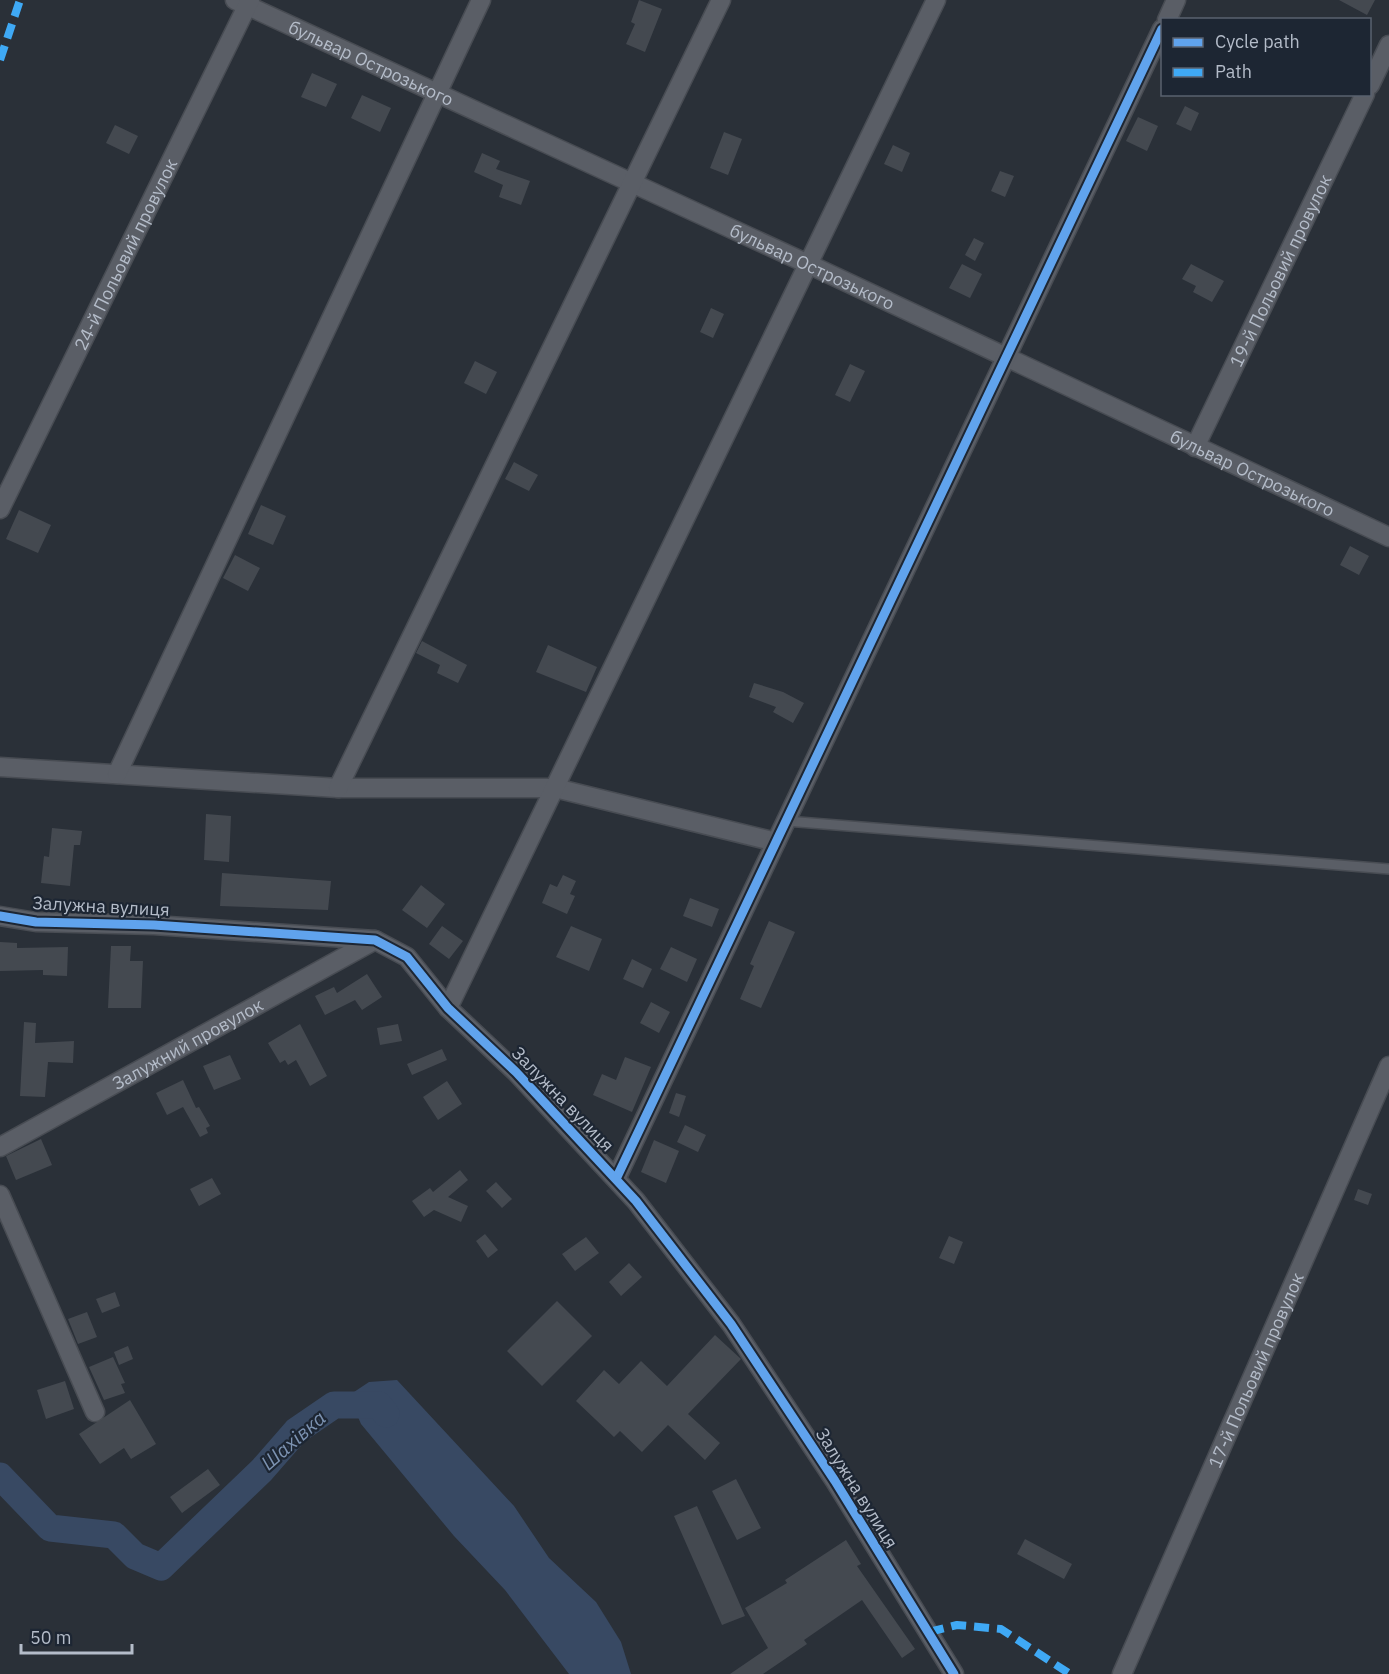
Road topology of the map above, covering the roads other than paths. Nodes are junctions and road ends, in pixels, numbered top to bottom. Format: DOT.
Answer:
graph roads {
  1 [pos="482,0"];
  2 [pos="721,0"];
  3 [pos="936,0"];
  4 [pos="1176,0"];
  5 [pos="244,2"];
  6 [pos="1168,18"];
  7 [pos="1161,31"];
  8 [pos="1389,45"];
  9 [pos="1371,84"];
  10 [pos="438,95"];
  11 [pos="1364,96"];
  12 [pos="631,184"];
  13 [pos="808,264"];
  14 [pos="1006,359"];
  15 [pos="1195,447"];
  16 [pos="0,509"];
  17 [pos="1389,537"];
  18 [pos="0,767"];
  19 [pos="117,774"];
  20 [pos="338,788"];
  21 [pos="555,788"];
  22 [pos="786,821"];
  23 [pos="776,842"];
  24 [pos="1389,869"];
  25 [pos="0,915"];
  26 [pos="375,940"];
  27 [pos="448,1008"];
  28 [pos="1389,1066"];
  29 [pos="0,1147"];
  30 [pos="616,1179"];
  31 [pos="0,1195"];
  32 [pos="94,1412"];
  33 [pos="954,1674"];
  34 [pos="1122,1674"];
  1 -- 10 [label="street"];
  2 -- 12 [label="street"];
  3 -- 13 [label="street"];
  4 -- 6 [label="street"];
  5 -- 10 [label="street, бульвар Острозького"];
  5 -- 16 [label="street, 24-й Польовий провулок"];
  7 -- 14 [label="street"];
  8 -- 9 [label="street"];
  10 -- 12 [label="street, бульвар Острозького"];
  10 -- 19 [label="street"];
  11 -- 15 [label="street, 19-й Польовий провулок"];
  12 -- 13 [label="street, бульвар Острозького"];
  12 -- 20 [label="street"];
  13 -- 14 [label="street, бульвар Острозького"];
  13 -- 21 [label="street"];
  14 -- 15 [label="street, бульвар Острозького"];
  14 -- 22 [label="street"];
  15 -- 17 [label="street, бульвар Острозького"];
  18 -- 19 [label="street"];
  19 -- 20 [label="street"];
  20 -- 21 [label="street"];
  21 -- 23 [label="street"];
  21 -- 27 [label="street"];
  22 -- 23 [label="street"];
  22 -- 24 [label="lane"];
  23 -- 30 [label="street"];
  25 -- 26 [label="street, Залужна вулиця"];
  26 -- 27 [label="street, Залужна вулиця"];
  26 -- 29 [label="street, Залужний провулок"];
  27 -- 30 [label="street, Залужна вулиця"];
  28 -- 34 [label="street, 17-й Польовий провулок"];
  30 -- 33 [label="street, Залужна вулиця"];
  31 -- 32 [label="street"];
}
